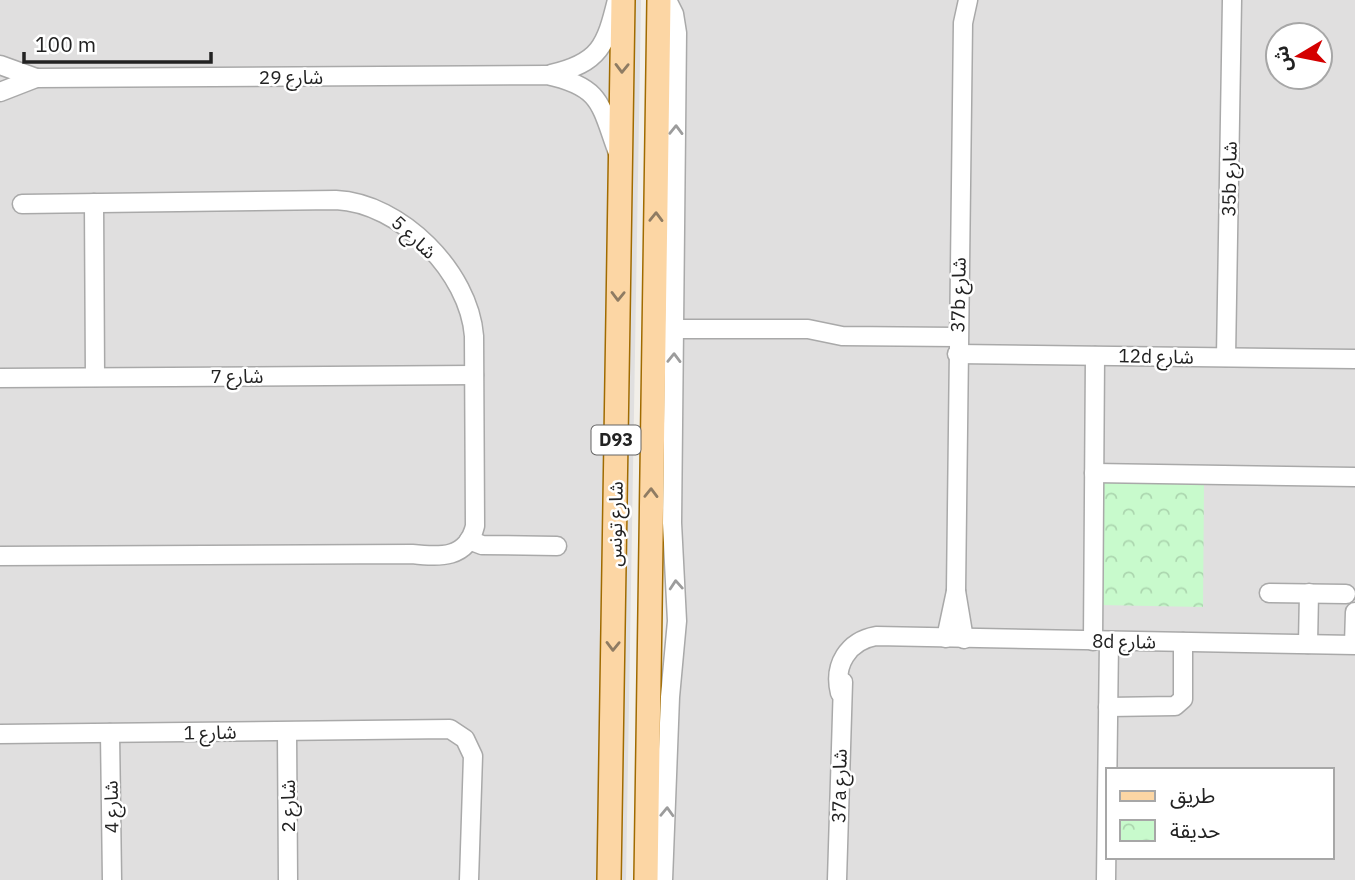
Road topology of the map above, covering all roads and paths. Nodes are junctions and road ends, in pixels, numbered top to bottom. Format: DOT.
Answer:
graph roads {
  1 [pos="617,0"];
  2 [pos="623,0"];
  3 [pos="659,0"];
  4 [pos="667,0"];
  5 [pos="968,0"];
  6 [pos="1232,0"];
  7 [pos="0,67"];
  8 [pos="547,75"];
  9 [pos="36,78"];
  10 [pos="0,90"];
  11 [pos="620,160"];
  12 [pos="94,203"];
  13 [pos="22,204"];
  14 [pos="674,329"];
  15 [pos="957,346"];
  16 [pos="1095,356"];
  17 [pos="1226,357"];
  18 [pos="1355,359"];
  19 [pos="474,375"];
  20 [pos="94,377"];
  21 [pos="0,378"];
  22 [pos="1094,473"];
  23 [pos="1355,477"];
  24 [pos="474,504"];
  25 [pos="470,540"];
  26 [pos="557,546"];
  27 [pos="412,554"];
  28 [pos="0,556"];
  29 [pos="1269,593"];
  30 [pos="1309,593"];
  31 [pos="1346,594"];
  32 [pos="1355,612"];
  33 [pos="955,638"];
  34 [pos="1101,641"];
  35 [pos="1182,642"];
  36 [pos="1308,644"];
  37 [pos="1354,645"];
  38 [pos="852,653"];
  39 [pos="1108,707"];
  40 [pos="287,732"];
  41 [pos="110,733"];
  42 [pos="0,734"];
  43 [pos="1107,768"];
  44 [pos="1106,859"];
  45 [pos="112,880"];
  46 [pos="288,880"];
  47 [pos="469,880"];
  48 [pos="609,880"];
  49 [pos="646,880"];
  50 [pos="663,880"];
  51 [pos="837,880"];
  52 [pos="1106,880"];
  1 -- 8 [label="street, شارع 29"];
  2 -- 11 [label="main road, شارع تونس / D93, one-way"];
  49 -- 3 [label="main road, شارع تونس / D93, one-way"];
  14 -- 4 [label="street, one-way"];
  5 -- 15 [label="street, 37b شارع"];
  6 -- 17 [label="street, 35b شارع"];
  7 -- 9 [label="street, شارع 29"];
  7 -- 10 [label="street"];
  8 -- 9 [label="street, شارع 29"];
  8 -- 11 [label="street, شارع 29"];
  9 -- 10 [label="street, شارع 29"];
  11 -- 48 [label="main road, شارع تونس / D93, one-way"];
  12 -- 13 [label="street, شارع 5"];
  12 -- 19 [label="street, شارع 5"];
  12 -- 20 [label="street"];
  14 -- 15 [label="street, 12d شارع"];
  50 -- 14 [label="street, one-way"];
  15 -- 16 [label="street, 12d شارع"];
  15 -- 33 [label="street, 37b شارع"];
  16 -- 17 [label="street, 12d شارع"];
  16 -- 22 [label="street"];
  17 -- 18 [label="street, 12d شارع"];
  19 -- 20 [label="street, شارع 7"];
  19 -- 24 [label="street, شارع 5"];
  20 -- 21 [label="street, شارع 7"];
  22 -- 23 [label="street"];
  22 -- 34 [label="street"];
  24 -- 25 [label="street, شارع 5"];
  24 -- 27 [label="street, شارع 5"];
  25 -- 26 [label="street"];
  25 -- 27 [label="street, شارع 5"];
  27 -- 28 [label="street, شارع 5"];
  29 -- 30 [label="street"];
  30 -- 31 [label="street"];
  30 -- 36 [label="street"];
  32 -- 37 [label="street"];
  33 -- 34 [label="street, 8d شارع"];
  33 -- 38 [label="street, 8d شارع"];
  34 -- 35 [label="street, 8d شارع"];
  34 -- 39 [label="street"];
  35 -- 36 [label="street, 8d شارع"];
  35 -- 39 [label="street"];
  36 -- 37 [label="street, 8d شارع"];
  38 -- 51 [label="street, 37a شارع"];
  39 -- 43 [label="street"];
  40 -- 41 [label="street, شارع 1"];
  40 -- 46 [label="street, شارع 2"];
  40 -- 47 [label="street, شارع 1"];
  41 -- 42 [label="street, شارع 1"];
  41 -- 45 [label="street, شارع 4"];
  44 -- 52 [label="street"];
}
